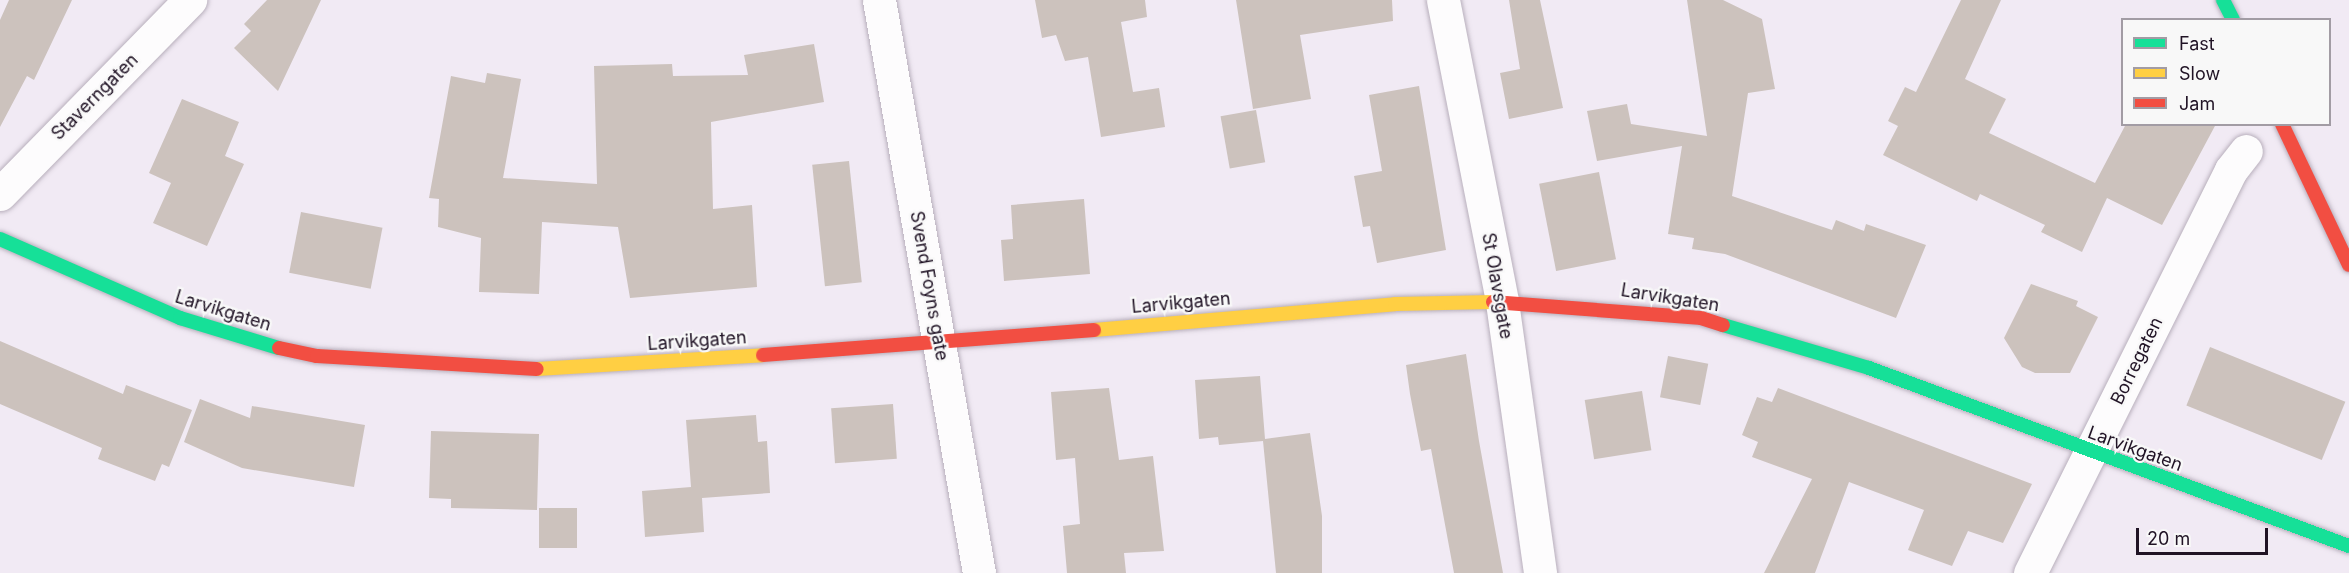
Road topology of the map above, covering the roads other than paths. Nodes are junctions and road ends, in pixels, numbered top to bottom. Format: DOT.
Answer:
graph roads {
  1 [pos="190,0"];
  2 [pos="879,0"];
  3 [pos="1443,0"];
  4 [pos="2223,0"];
  5 [pos="2232,18"];
  6 [pos="2283,126"];
  7 [pos="2246,151"];
  8 [pos="0,194"];
  9 [pos="0,239"];
  10 [pos="2349,265"];
  11 [pos="1502,302"];
  12 [pos="939,344"];
  13 [pos="2092,452"];
  14 [pos="2349,546"];
  15 [pos="979,573"];
  16 [pos="1540,573"];
  17 [pos="2030,573"];
  1 -- 8 [label="street, Staverngaten"];
  2 -- 12 [label="street, Svend Foyns gate"];
  3 -- 11 [label="street, St Olavsgate"];
  4 -- 5 [label="street"];
  6 -- 10 [label="street"];
  7 -- 13 [label="street, Borregaten"];
  9 -- 12 [label="street, Larvikgaten"];
  11 -- 12 [label="street, Larvikgaten"];
  11 -- 13 [label="street, Larvikgaten"];
  11 -- 16 [label="street, St Olavsgate"];
  12 -- 15 [label="street, Svend Foyns gate"];
  13 -- 14 [label="street, Larvikgaten"];
  13 -- 17 [label="street, Borregaten"];
}
